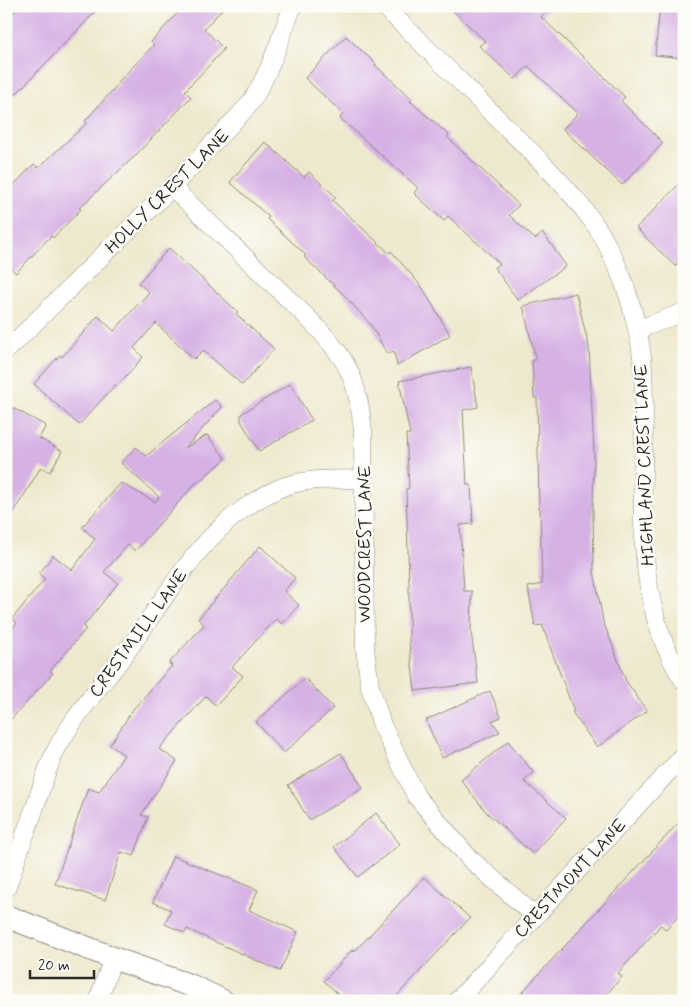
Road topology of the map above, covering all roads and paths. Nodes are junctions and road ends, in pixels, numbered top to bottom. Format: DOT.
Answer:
graph roads {
  1 [pos="293,6"];
  2 [pos="384,6"];
  3 [pos="172,187"];
  4 [pos="684,312"];
  5 [pos="636,330"];
  6 [pos="6,351"];
  7 [pos="364,479"];
  8 [pos="684,681"];
  9 [pos="684,755"];
  10 [pos="6,889"];
  11 [pos="6,916"];
  12 [pos="535,916"];
  13 [pos="113,958"];
  14 [pos="98,1001"];
  15 [pos="223,1001"];
  16 [pos="457,1001"];
  1 -- 3 [label="street, HOLLY CREST LANE"];
  2 -- 5 [label="street, HIGHLAND CREST LANE"];
  3 -- 6 [label="street, HOLLY CREST LANE"];
  3 -- 7 [label="street, WOODCREST LANE"];
  4 -- 5 [label="street"];
  5 -- 8 [label="street, HIGHLAND CREST LANE"];
  7 -- 10 [label="street, CRESTMILL LANE"];
  7 -- 12 [label="street, WOODCREST LANE"];
  9 -- 12 [label="street, CRESTMONT LANE"];
  11 -- 13 [label="street"];
  12 -- 16 [label="street, CRESTMONT LANE"];
  13 -- 14 [label="street"];
  13 -- 15 [label="street"];
}
